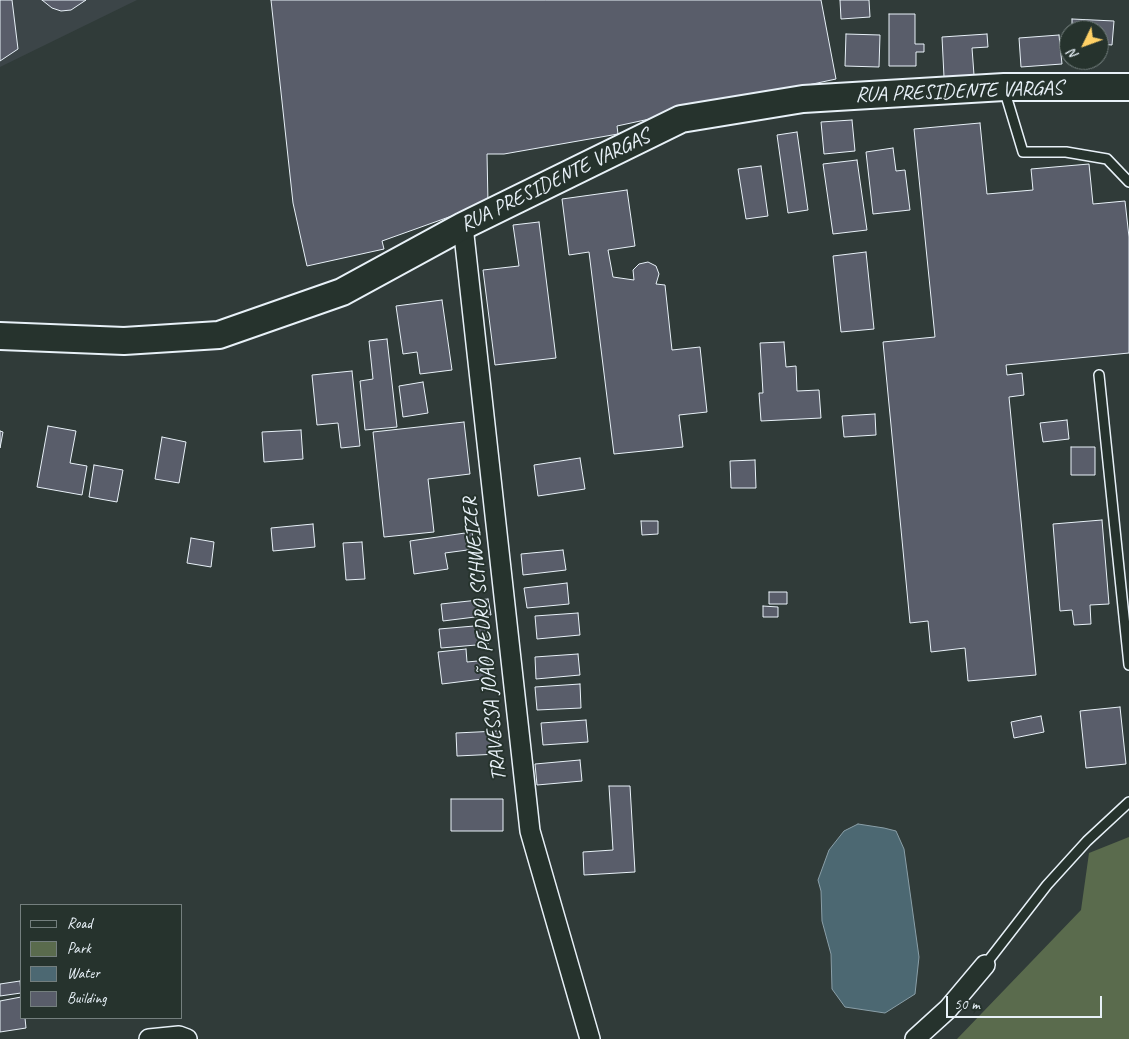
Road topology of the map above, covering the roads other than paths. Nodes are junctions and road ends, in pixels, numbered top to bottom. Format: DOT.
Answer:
graph roads {
  1 [pos="1004,87"];
  2 [pos="1129,87"];
  3 [pos="1129,182"];
  4 [pos="463,226"];
  5 [pos="0,336"];
  6 [pos="1098,375"];
  7 [pos="1129,665"];
  8 [pos="1129,802"];
  9 [pos="985,965"];
  10 [pos="149,1039"];
  11 [pos="187,1039"];
  12 [pos="590,1039"];
  13 [pos="916,1039"];
  1 -- 2 [label="main road, RUA PRESIDENTE VARGAS"];
  1 -- 3 [label="lane"];
  1 -- 4 [label="main road, RUA PRESIDENTE VARGAS"];
  4 -- 5 [label="main road, RUA PRESIDENTE VARGAS"];
  4 -- 12 [label="street, TRAVESSA JOÃO PEDRO SCHWEIZER"];
  6 -- 7 [label="lane"];
  8 -- 9 [label="lane"];
  9 -- 13 [label="street"];
  10 -- 11 [label="street"];
}
